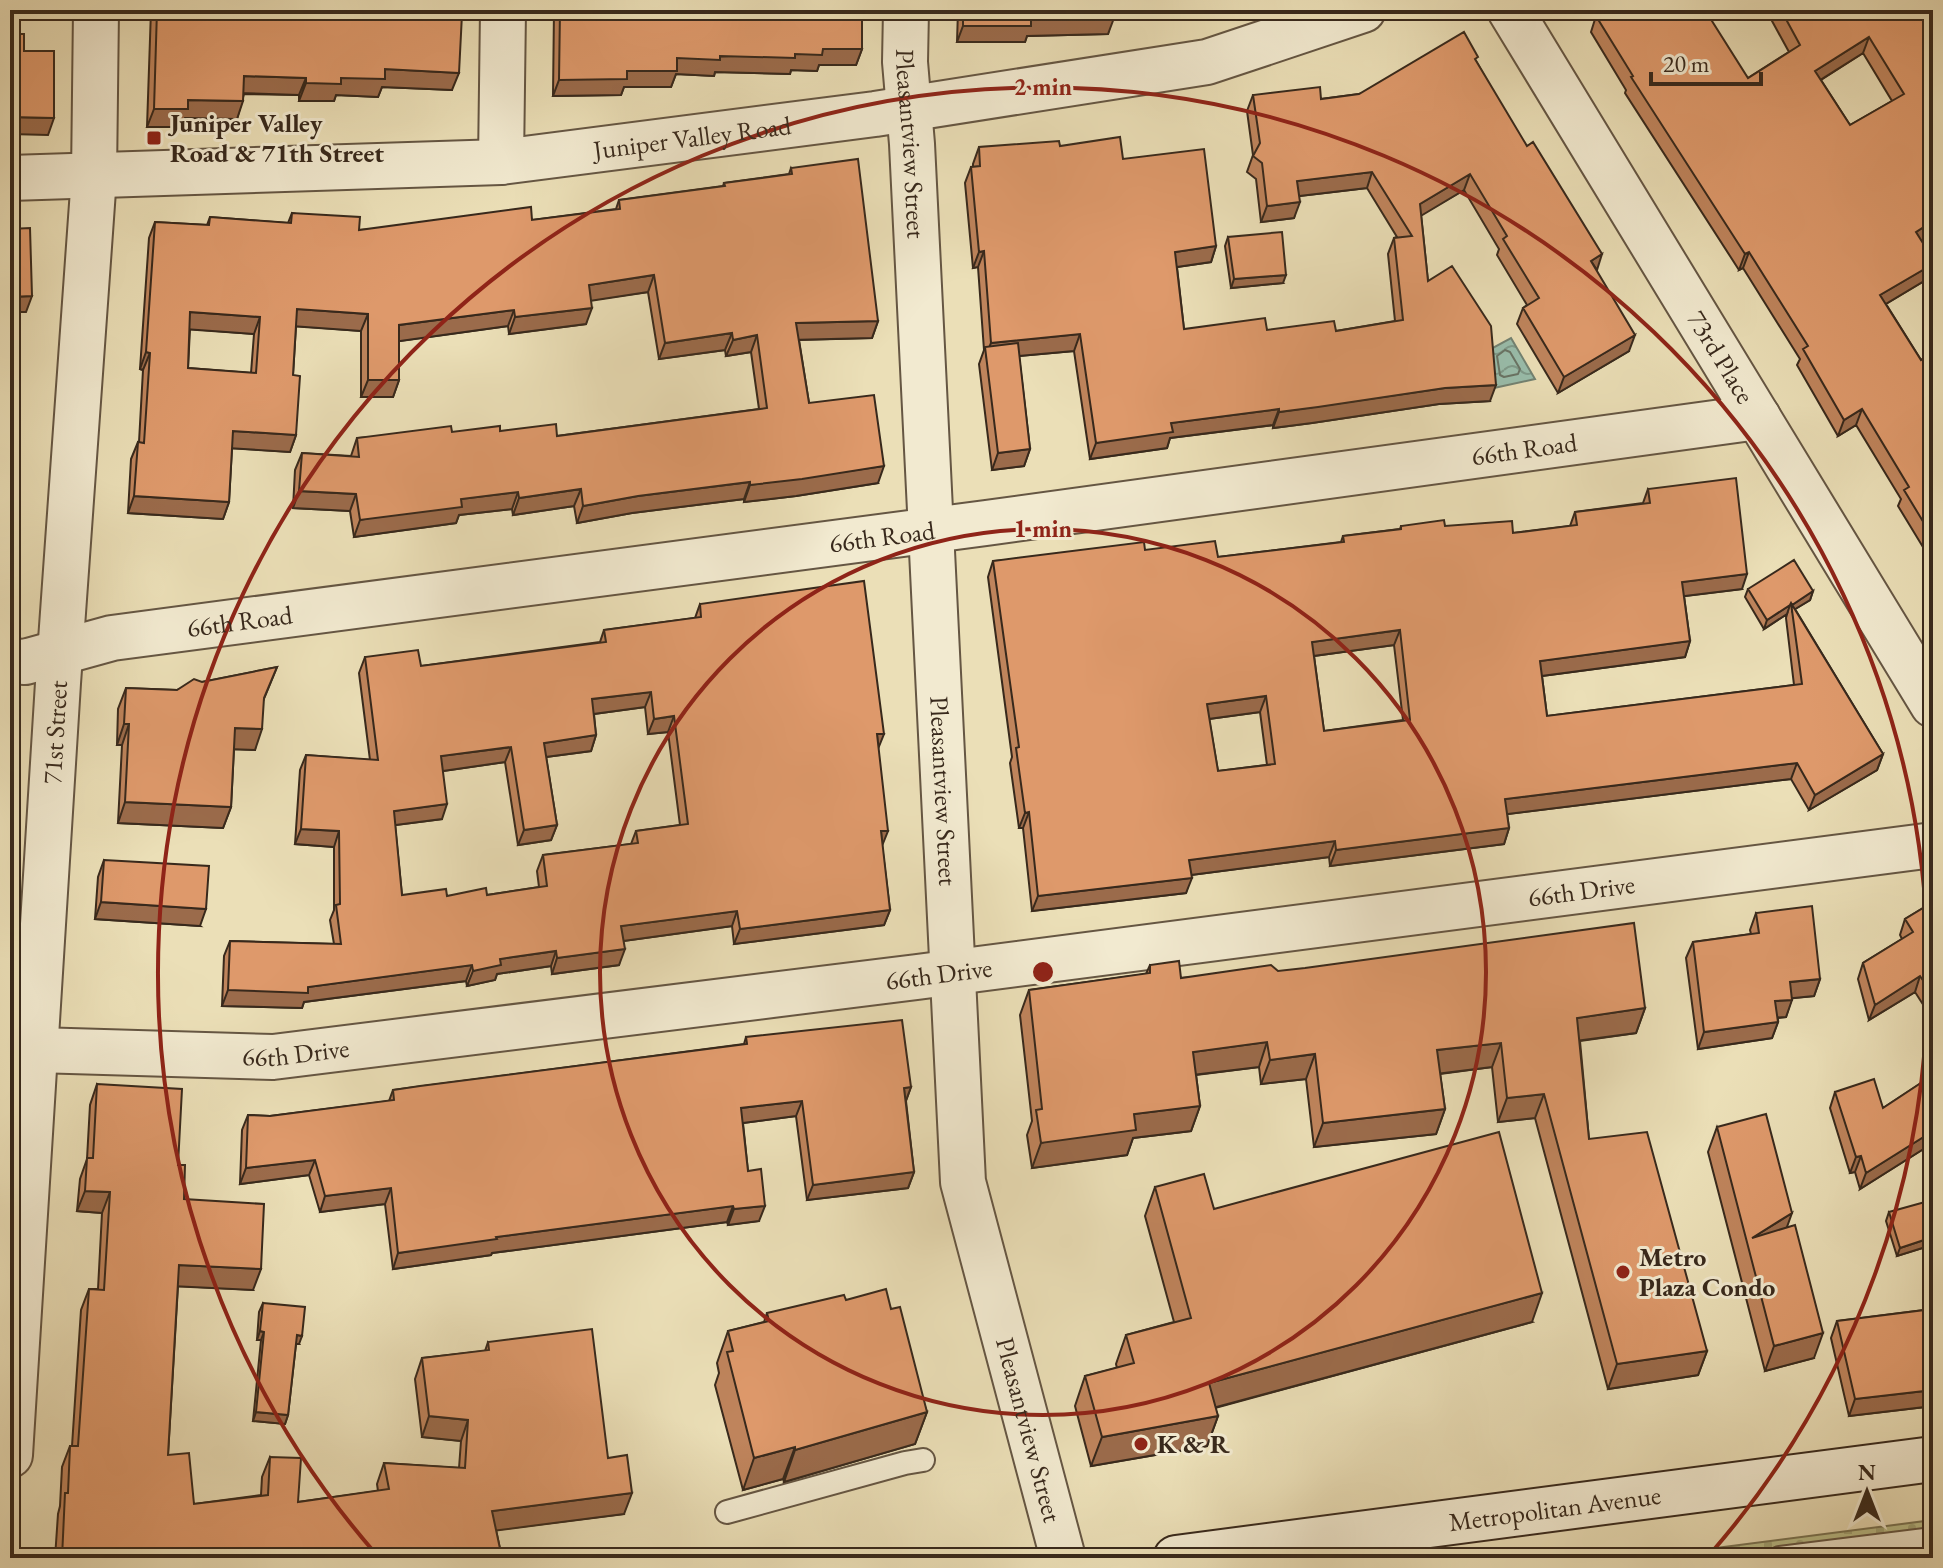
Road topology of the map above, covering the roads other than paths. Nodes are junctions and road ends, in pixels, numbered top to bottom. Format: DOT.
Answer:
graph roads {
  1 [pos="96,10"];
  2 [pos="503,10"];
  3 [pos="906,10"];
  4 [pos="1363,10"];
  5 [pos="1510,10"];
  6 [pos="909,108"];
  7 [pos="501,162"];
  8 [pos="94,176"];
  9 [pos="10,178"];
  10 [pos="1758,417"];
  11 [pos="931,530"];
  12 [pos="60,652"];
  13 [pos="10,661"];
  14 [pos="1933,705"];
  15 [pos="1933,845"];
  16 [pos="955,973"];
  17 [pos="36,1050"];
  18 [pos="10,1455"];
  19 [pos="1933,1459"];
  20 [pos="923,1460"];
  21 [pos="727,1512"];
  22 [pos="1933,1539"];
  23 [pos="1063,1558"];
  24 [pos="1176,1558"];
  25 [pos="1780,1558"];
  1 -- 8 [label="street, 71st Street"];
  2 -- 7 [label="street"];
  3 -- 6 [label="street, Pleasantview Street"];
  4 -- 6 [label="street, Juniper Valley Road"];
  5 -- 10 [label="street, 73rd Place"];
  6 -- 7 [label="street, Juniper Valley Road"];
  6 -- 11 [label="street, Pleasantview Street"];
  7 -- 8 [label="street, Juniper Valley Road"];
  8 -- 9 [label="street, Juniper Valley Road"];
  8 -- 12 [label="street, 71st Street"];
  10 -- 11 [label="street, 66th Road"];
  10 -- 14 [label="street, 73rd Place"];
  11 -- 12 [label="street, 66th Road"];
  11 -- 16 [label="street, Pleasantview Street"];
  12 -- 13 [label="street, 66th Road"];
  12 -- 17 [label="street, 71st Street"];
  15 -- 16 [label="street, 66th Drive"];
  16 -- 17 [label="street, 66th Drive"];
  16 -- 23 [label="street, Pleasantview Street"];
  17 -- 18 [label="street, 71st Street"];
  19 -- 24 [label="street, Metropolitan Avenue"];
  20 -- 21 [label="lane"];
  22 -- 25 [label="lane"];
}
